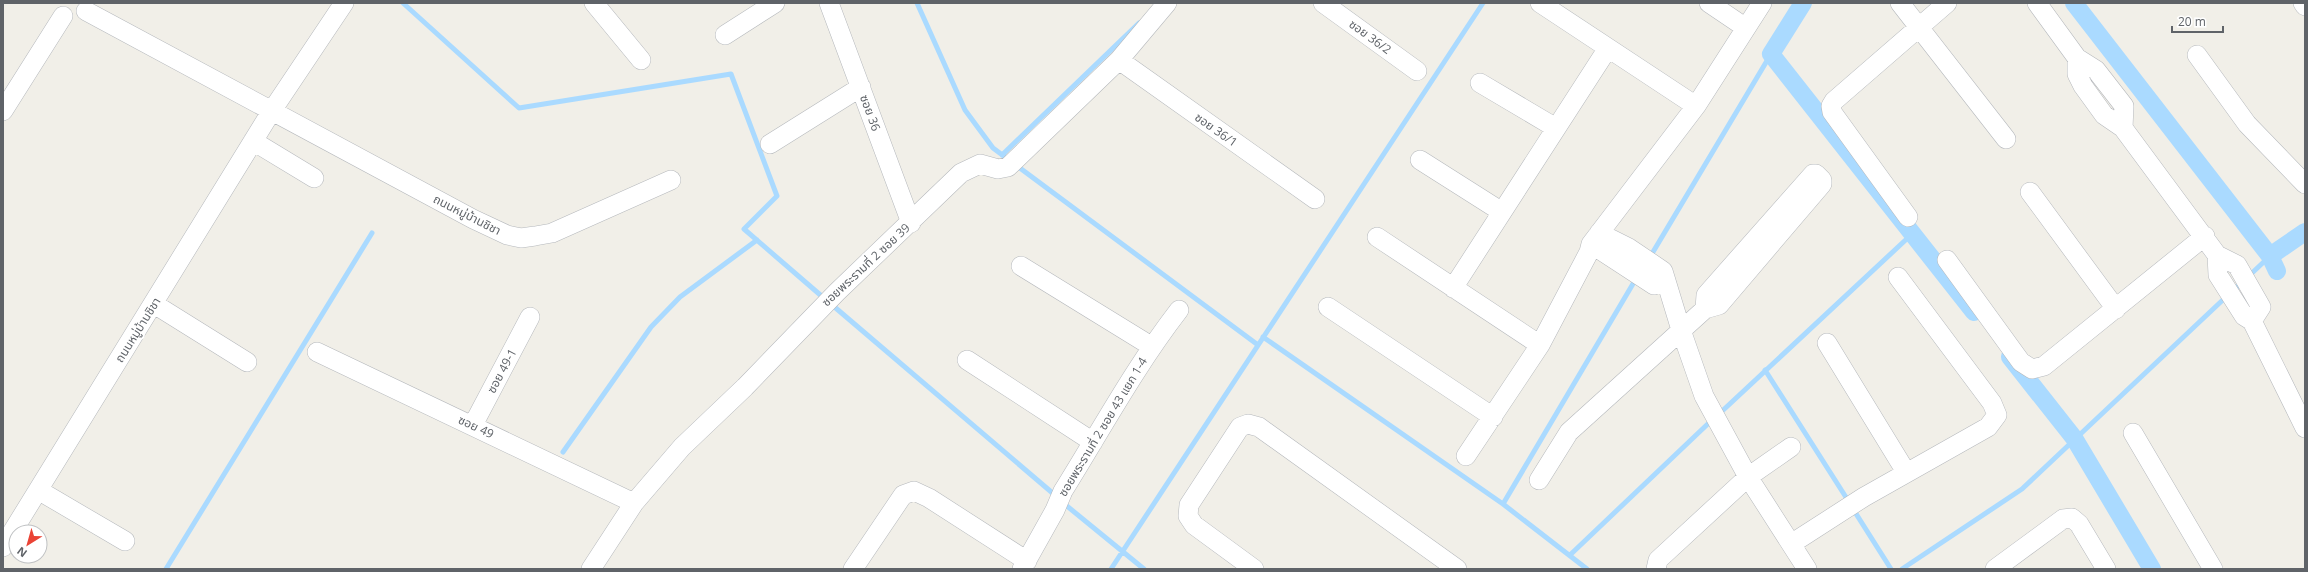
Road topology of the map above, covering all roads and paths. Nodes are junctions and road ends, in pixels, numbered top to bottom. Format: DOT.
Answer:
graph roads {
  1 [pos="344,3"];
  2 [pos="594,3"];
  3 [pos="775,3"];
  4 [pos="829,3"];
  5 [pos="1167,3"];
  6 [pos="1323,3"];
  7 [pos="1540,3"];
  8 [pos="1709,3"];
  9 [pos="1762,3"];
  10 [pos="1900,3"];
  11 [pos="1947,3"];
  12 [pos="2037,3"];
  13 [pos="2303,3"];
  14 [pos="2305,6"];
  15 [pos="87,7"];
  16 [pos="58,10"];
  17 [pos="1746,28"];
  18 [pos="1919,29"];
  19 [pos="725,35"];
  20 [pos="1608,48"];
  21 [pos="2196,55"];
  22 [pos="2077,58"];
  23 [pos="641,60"];
  24 [pos="1119,60"];
  25 [pos="1417,71"];
  26 [pos="1480,83"];
  27 [pos="861,88"];
  28 [pos="1696,106"];
  29 [pos="3,110"];
  30 [pos="271,112"];
  31 [pos="1556,128"];
  32 [pos="2123,128"];
  33 [pos="2006,139"];
  34 [pos="253,141"];
  35 [pos="770,144"];
  36 [pos="1420,160"];
  37 [pos="2302,175"];
  38 [pos="314,178"];
  39 [pos="670,180"];
  40 [pos="2030,192"];
  41 [pos="1315,199"];
  42 [pos="1502,212"];
  43 [pos="1908,218"];
  44 [pos="911,223"];
  45 [pos="2205,236"];
  46 [pos="1376,237"];
  47 [pos="1595,238"];
  48 [pos="2217,255"];
  49 [pos="1947,260"];
  50 [pos="1021,266"];
  51 [pos="1898,277"];
  52 [pos="1453,288"];
  53 [pos="154,304"];
  54 [pos="1328,307"];
  55 [pos="1705,309"];
  56 [pos="2116,309"];
  57 [pos="1179,310"];
  58 [pos="2246,316"];
  59 [pos="530,317"];
  60 [pos="1681,330"];
  61 [pos="1827,343"];
  62 [pos="1540,345"];
  63 [pos="1151,346"];
  64 [pos="317,352"];
  65 [pos="967,360"];
  66 [pos="248,362"];
  67 [pos="1493,417"];
  68 [pos="473,425"];
  69 [pos="2305,428"];
  70 [pos="2133,433"];
  71 [pos="1093,442"];
  72 [pos="1791,447"];
  73 [pos="1466,456"];
  74 [pos="1906,472"];
  75 [pos="1748,477"];
  76 [pos="1539,480"];
  77 [pos="38,490"];
  78 [pos="634,503"];
  79 [pos="125,541"];
  80 [pos="1791,544"];
  81 [pos="3,547"];
  82 [pos="1024,565"];
  83 [pos="591,569"];
  84 [pos="853,569"];
  85 [pos="1254,569"];
  86 [pos="1457,569"];
  87 [pos="1656,569"];
  88 [pos="1807,569"];
  89 [pos="1995,569"];
  90 [pos="2106,569"];
  91 [pos="2213,569"];
  1 -- 30 [label="street, ถนนหมู่บ้านชิชา"];
  2 -- 23 [label="street"];
  3 -- 19 [label="street"];
  4 -- 27 [label="street, ซอย 36"];
  5 -- 24 [label="street, ซอยพระรามที่ 2 ซอย 39"];
  6 -- 25 [label="street, ซอย 36/2"];
  7 -- 20 [label="street"];
  8 -- 17 [label="street"];
  9 -- 17 [label="street"];
  10 -- 18 [label="street"];
  11 -- 18 [label="street"];
  12 -- 22 [label="street"];
  13 -- 14 [label="street"];
  15 -- 16 [label="street, ถนนหมู่บ้านชิชา"];
  15 -- 30 [label="street, ถนนหมู่บ้านชิชา"];
  16 -- 29 [label="street, ถนนหมู่บ้านชิชา"];
  17 -- 28 [label="street"];
  18 -- 33 [label="street"];
  18 -- 43 [label="street"];
  20 -- 28 [label="street"];
  20 -- 31 [label="street"];
  21 -- 37 [label="street"];
  22 -- 32 [label="street"];
  22 -- 32 [label="street"];
  24 -- 41 [label="street, ซอย 36/1"];
  24 -- 44 [label="street, ซอยพระรามที่ 2 ซอย 39"];
  26 -- 31 [label="street"];
  27 -- 35 [label="street"];
  27 -- 44 [label="street, ซอย 36"];
  28 -- 47 [label="street"];
  30 -- 34 [label="street, ถนนหมู่บ้านชิชา"];
  30 -- 39 [label="street, ถนนหมู่บ้านชิชา"];
  31 -- 42 [label="street"];
  32 -- 45 [label="street"];
  34 -- 38 [label="street"];
  34 -- 53 [label="street, ถนนหมู่บ้านชิชา"];
  36 -- 42 [label="street"];
  40 -- 56 [label="street"];
  42 -- 52 [label="street"];
  44 -- 78 [label="street, ซอยพระรามที่ 2 ซอย 39"];
  45 -- 48 [label="street"];
  45 -- 56 [label="street"];
  46 -- 52 [label="street"];
  47 -- 60 [label="street"];
  47 -- 62 [label="street"];
  48 -- 58 [label="street"];
  48 -- 58 [label="street"];
  49 -- 56 [label="street"];
  50 -- 63 [label="street"];
  51 -- 74 [label="street"];
  52 -- 62 [label="street"];
  53 -- 66 [label="street"];
  53 -- 77 [label="street, ถนนหมู่บ้านชิชา"];
  54 -- 67 [label="street"];
  55 -- 55 [label="street"];
  55 -- 60 [label="street"];
  57 -- 63 [label="street, ซอยพระรามที่ 2 ซอย 43 แยก 1-4"];
  58 -- 69 [label="street"];
  59 -- 68 [label="street, ซอย 49-1"];
  60 -- 75 [label="street"];
  60 -- 76 [label="street"];
  61 -- 74 [label="street"];
  62 -- 67 [label="street"];
  63 -- 71 [label="street, ซอยพระรามที่ 2 ซอย 43 แยก 1-4"];
  64 -- 68 [label="street, ซอย 49"];
  65 -- 71 [label="street"];
  67 -- 73 [label="street"];
  68 -- 78 [label="street, ซอย 49"];
  70 -- 91 [label="street"];
  71 -- 82 [label="street, ซอยพระรามที่ 2 ซอย 43 แยก 1-4"];
  72 -- 75 [label="street"];
  74 -- 80 [label="street"];
  75 -- 80 [label="street"];
  75 -- 87 [label="street"];
  77 -- 79 [label="street"];
  77 -- 81 [label="street, ถนนหมู่บ้านชิชา"];
  78 -- 83 [label="street, ซอยพระรามที่ 2 ซอย 39"];
  80 -- 88 [label="street"];
  82 -- 84 [label="street"];
  85 -- 86 [label="street"];
  89 -- 90 [label="street"];
}
